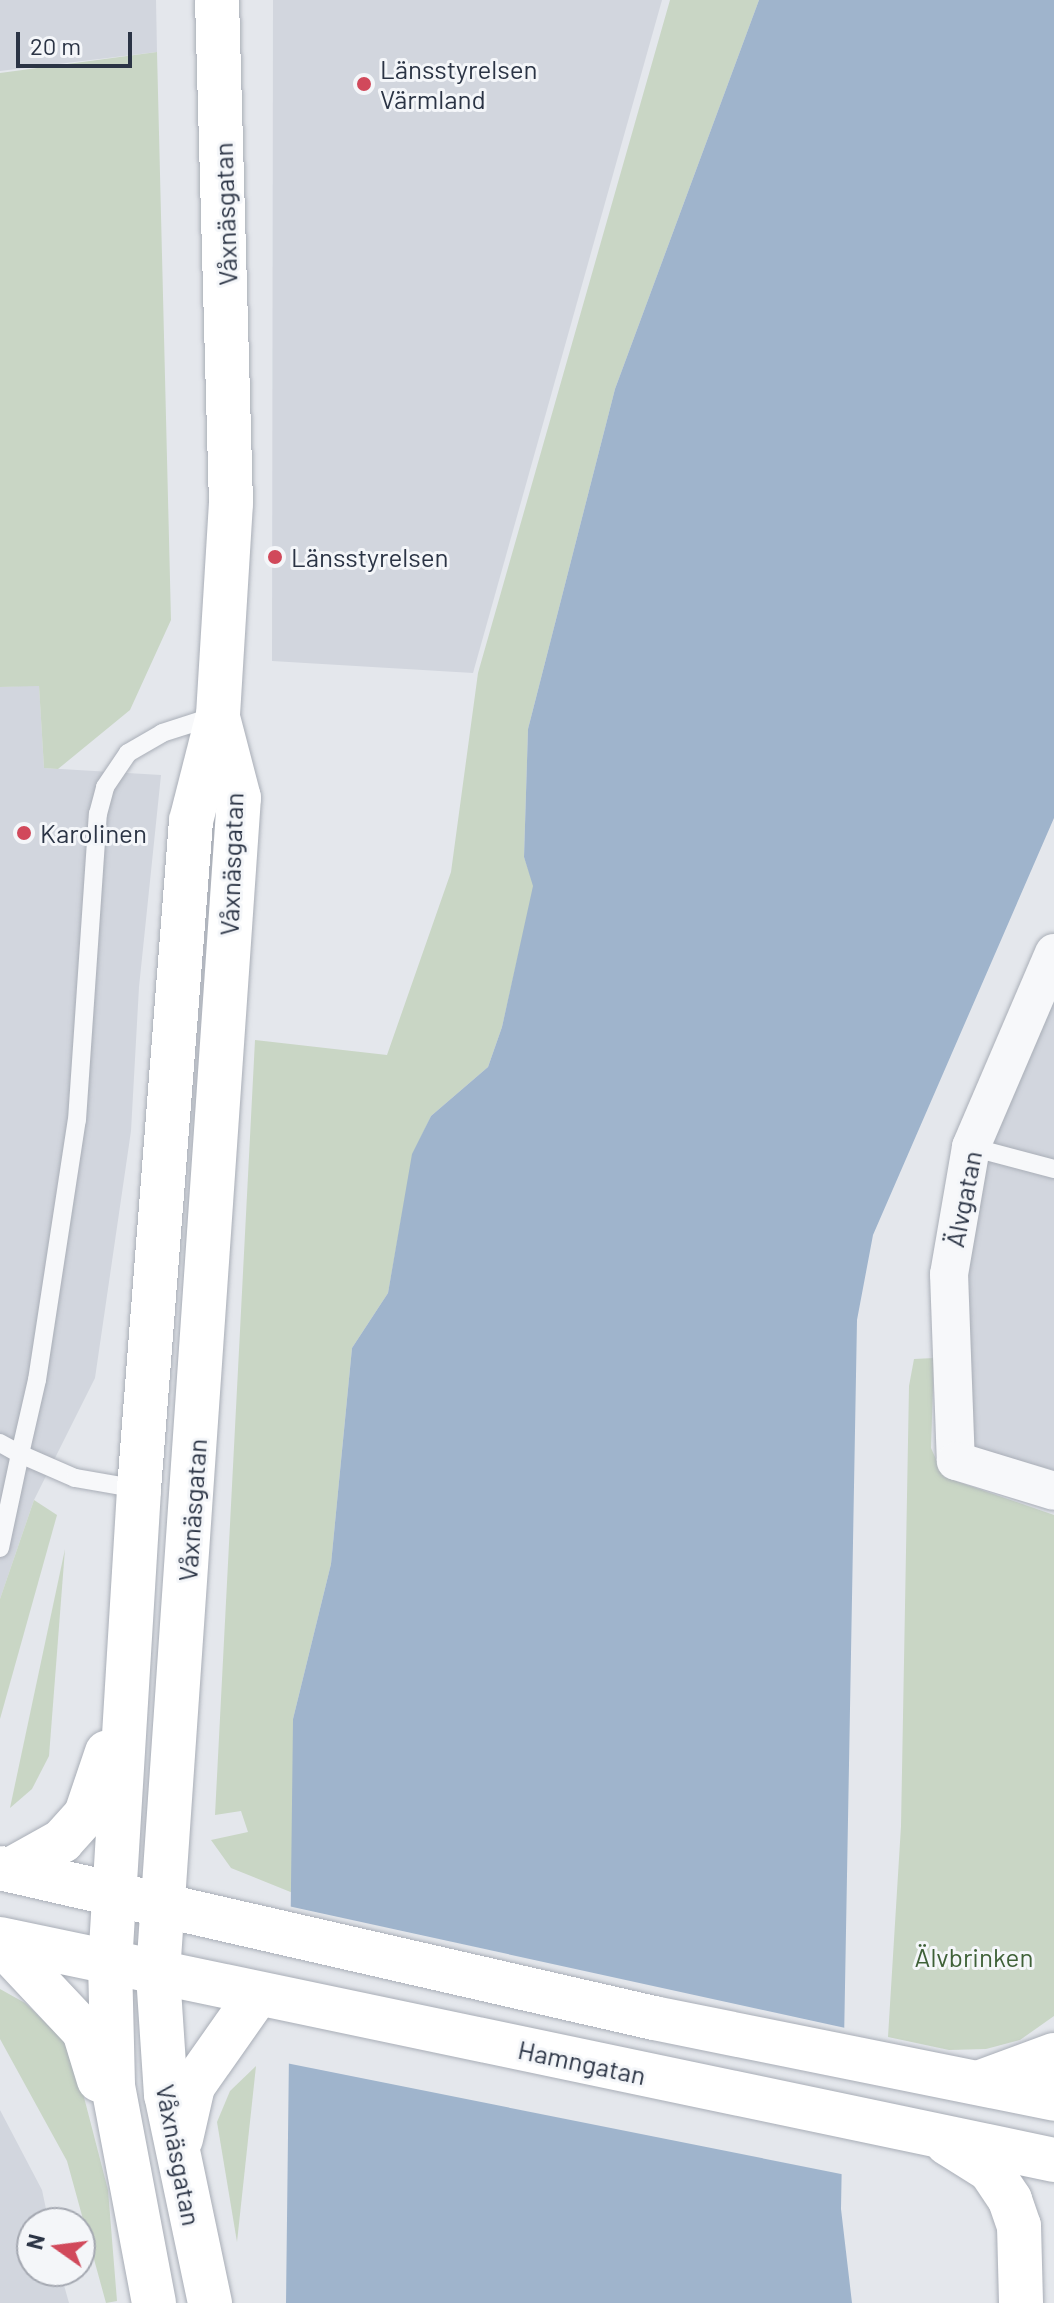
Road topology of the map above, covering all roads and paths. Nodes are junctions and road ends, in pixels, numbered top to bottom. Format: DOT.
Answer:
graph roads {
  1 [pos="217,0"];
  2 [pos="218,715"];
  3 [pos="1054,953"];
  4 [pos="971,1147"];
  5 [pos="1054,1169"];
  6 [pos="0,1443"];
  7 [pos="20,1454"];
  8 [pos="139,1489"];
  9 [pos="1054,1491"];
  10 [pos="0,1548"];
  11 [pos="126,1698"];
  12 [pos="5,1869"];
  13 [pos="114,1892"];
  14 [pos="165,1904"];
  15 [pos="0,1941"];
  16 [pos="110,1964"];
  17 [pos="158,1973"];
  18 [pos="257,1995"];
  19 [pos="1054,2055"];
  20 [pos="979,2082"];
  21 [pos="1054,2099"];
  22 [pos="931,2134"];
  23 [pos="123,2155"];
  24 [pos="177,2155"];
  25 [pos="1054,2160"];
  26 [pos="1054,2242"];
  27 [pos="154,2303"];
  28 [pos="210,2303"];
  29 [pos="1021,2303"];
  30 [pos="1038,2303"];
  1 -- 2 [label="street, Våxnäsgatan"];
  2 -- 7 [label="lane"];
  2 -- 8 [label="street, Våxnäsgatan"];
  2 -- 14 [label="street, Våxnäsgatan"];
  3 -- 4 [label="street, Älvgatan"];
  4 -- 5 [label="lane"];
  4 -- 9 [label="street, Älvgatan"];
  6 -- 7 [label="lane"];
  7 -- 8 [label="lane"];
  7 -- 10 [label="lane"];
  8 -- 11 [label="street, Våxnäsgatan"];
  11 -- 12 [label="street"];
  11 -- 13 [label="street, Våxnäsgatan"];
  12 -- 13 [label="street"];
  13 -- 14 [label="street"];
  13 -- 16 [label="street, Våxnäsgatan"];
  14 -- 17 [label="street, Våxnäsgatan"];
  14 -- 20 [label="street"];
  15 -- 16 [label="street, Hamngatan"];
  15 -- 23 [label="street"];
  16 -- 17 [label="street, Hamngatan"];
  16 -- 23 [label="street, Våxnäsgatan"];
  17 -- 18 [label="street, Hamngatan"];
  17 -- 24 [label="street, Våxnäsgatan"];
  18 -- 22 [label="street, Hamngatan"];
  18 -- 24 [label="street"];
  19 -- 20 [label="street"];
  20 -- 21 [label="street"];
  22 -- 25 [label="street, Hamngatan"];
  22 -- 29 [label="street"];
  23 -- 27 [label="street, Våxnäsgatan"];
  24 -- 28 [label="street, Våxnäsgatan"];
  26 -- 30 [label="street"];
}
